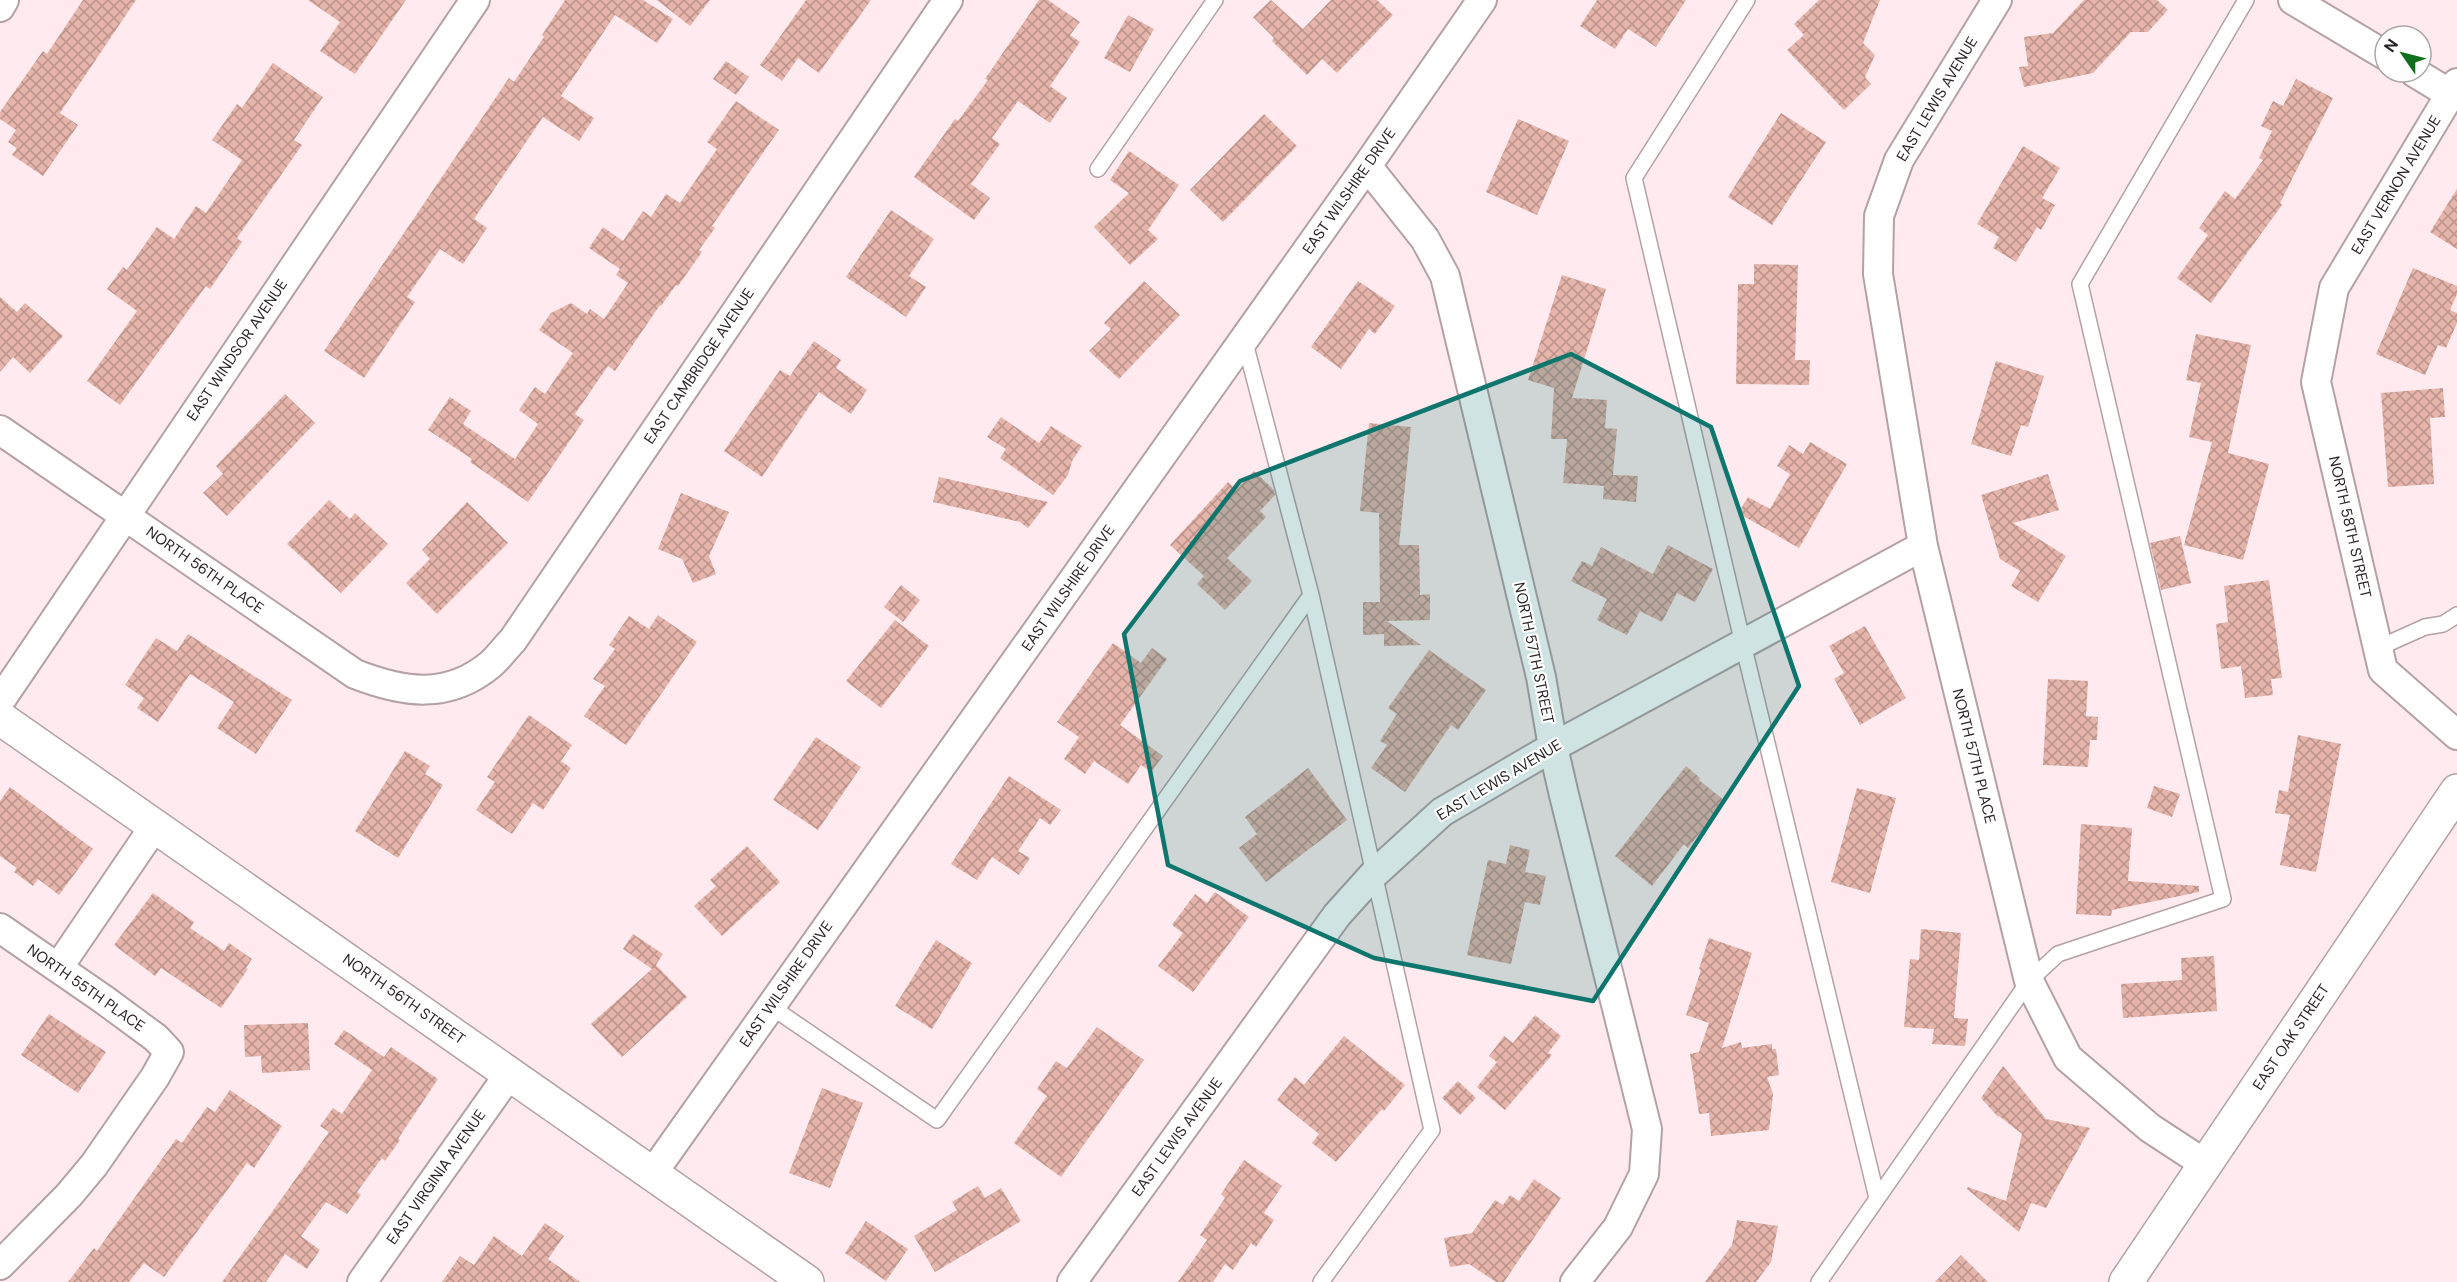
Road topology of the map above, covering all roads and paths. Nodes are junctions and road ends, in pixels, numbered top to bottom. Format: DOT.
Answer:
graph roads {
  1 [pos="4,0"];
  2 [pos="476,0"];
  3 [pos="948,0"];
  4 [pos="1215,0"];
  5 [pos="1482,0"];
  6 [pos="1747,0"];
  7 [pos="1997,0"];
  8 [pos="2246,0"];
  9 [pos="2293,0"];
  10 [pos="0,7"];
  11 [pos="2373,48"];
  12 [pos="2433,80"];
  13 [pos="2454,88"];
  14 [pos="1367,166"];
  15 [pos="1098,169"];
  16 [pos="1878,274"];
  17 [pos="2334,288"];
  18 [pos="1244,339"];
  19 [pos="0,430"];
  20 [pos="125,515"];
  21 [pos="1923,546"];
  22 [pos="1311,595"];
  23 [pos="2457,615"];
  24 [pos="1743,644"];
  25 [pos="2378,648"];
  26 [pos="418,691"];
  27 [pos="0,701"];
  28 [pos="0,718"];
  29 [pos="2457,735"];
  30 [pos="1553,747"];
  31 [pos="2457,791"];
  32 [pos="154,827"];
  33 [pos="1373,875"];
  34 [pos="0,928"];
  35 [pos="58,968"];
  36 [pos="2030,981"];
  37 [pos="770,1006"];
  38 [pos="510,1073"];
  39 [pos="2205,1164"];
  40 [pos="652,1174"];
  41 [pos="1877,1198"];
  42 [pos="0,1265"];
  43 [pos="362,1282"];
  44 [pos="807,1282"];
  45 [pos="1072,1282"];
  46 [pos="1321,1282"];
  47 [pos="1575,1282"];
  48 [pos="1818,1282"];
  49 [pos="2126,1282"];
  1 -- 10 [label="street"];
  2 -- 20 [label="street, EAST WINDSOR AVENUE"];
  3 -- 26 [label="street, EAST CAMBRIDGE AVENUE"];
  4 -- 15 [label="lane"];
  5 -- 14 [label="street, EAST WILSHIRE DRIVE"];
  6 -- 24 [label="lane"];
  7 -- 16 [label="street, EAST LEWIS AVENUE"];
  8 -- 36 [label="lane"];
  9 -- 11 [label="street"];
  12 -- 13 [label="street"];
  13 -- 17 [label="street, EAST VERNON AVENUE"];
  14 -- 18 [label="street, EAST WILSHIRE DRIVE"];
  14 -- 30 [label="street, NORTH 57TH STREET"];
  16 -- 21 [label="street, NORTH 57TH PLACE"];
  17 -- 25 [label="street, NORTH 58TH STREET"];
  18 -- 22 [label="lane"];
  18 -- 37 [label="street, EAST WILSHIRE DRIVE"];
  19 -- 20 [label="street, NORTH 56TH PLACE"];
  20 -- 26 [label="street, NORTH 56TH PLACE"];
  20 -- 27 [label="street, EAST WINDSOR AVENUE"];
  21 -- 24 [label="street, EAST LEWIS AVENUE"];
  21 -- 36 [label="street, NORTH 57TH PLACE"];
  22 -- 33 [label="lane"];
  22 -- 37 [label="lane"];
  23 -- 25 [label="lane"];
  24 -- 30 [label="street, EAST LEWIS AVENUE"];
  24 -- 41 [label="lane"];
  25 -- 29 [label="street, NORTH 58TH STREET"];
  28 -- 32 [label="street, NORTH 56TH STREET"];
  30 -- 33 [label="street, EAST LEWIS AVENUE"];
  30 -- 47 [label="street, NORTH 57TH STREET"];
  31 -- 39 [label="street, EAST OAK STREET"];
  32 -- 35 [label="street"];
  32 -- 38 [label="street, NORTH 56TH STREET"];
  33 -- 45 [label="street, EAST LEWIS AVENUE"];
  33 -- 46 [label="lane"];
  34 -- 35 [label="street, NORTH 55TH PLACE"];
  35 -- 42 [label="street, NORTH 55TH PLACE"];
  36 -- 39 [label="street, NORTH 57TH PLACE"];
  36 -- 41 [label="lane"];
  37 -- 40 [label="street, EAST WILSHIRE DRIVE"];
  38 -- 40 [label="street, NORTH 56TH STREET"];
  38 -- 43 [label="street, EAST VIRGINIA AVENUE"];
  39 -- 49 [label="street, EAST OAK STREET"];
  40 -- 44 [label="street, NORTH 56TH STREET"];
  41 -- 48 [label="lane"];
}
